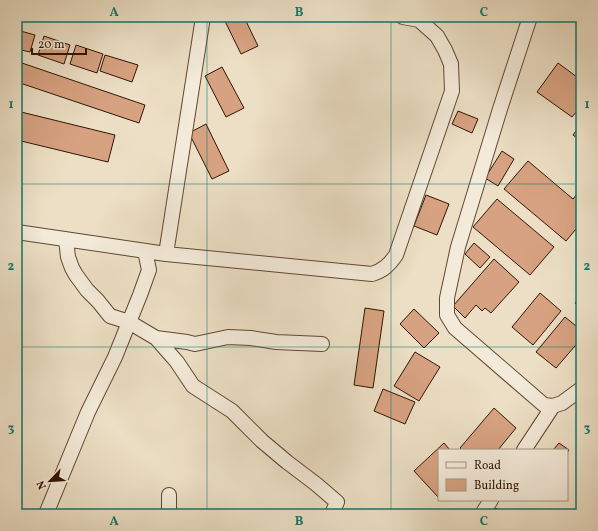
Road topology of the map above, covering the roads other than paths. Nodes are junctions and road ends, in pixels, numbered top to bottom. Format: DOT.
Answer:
graph roads {
  1 [pos="203,17"];
  2 [pos="403,17"];
  3 [pos="530,17"];
  4 [pos="17,232"];
  5 [pos="66,239"];
  6 [pos="144,251"];
  7 [pos="166,254"];
  8 [pos="129,322"];
  9 [pos="156,338"];
  10 [pos="322,344"];
  11 [pos="581,389"];
  12 [pos="553,406"];
  13 [pos="525,449"];
  14 [pos="169,495"];
  15 [pos="490,501"];
  16 [pos="46,514"];
  17 [pos="169,514"];
  18 [pos="332,514"];
  19 [pos="482,514"];
  1 -- 7 [label="street"];
  2 -- 7 [label="street"];
  3 -- 12 [label="street"];
  4 -- 5 [label="street"];
  5 -- 6 [label="street"];
  5 -- 8 [label="street"];
  6 -- 7 [label="street"];
  6 -- 8 [label="street"];
  8 -- 9 [label="street"];
  8 -- 16 [label="street"];
  9 -- 10 [label="street"];
  9 -- 18 [label="street"];
  11 -- 12 [label="street"];
  12 -- 13 [label="street"];
  14 -- 17 [label="street"];
  15 -- 19 [label="street"];
}
